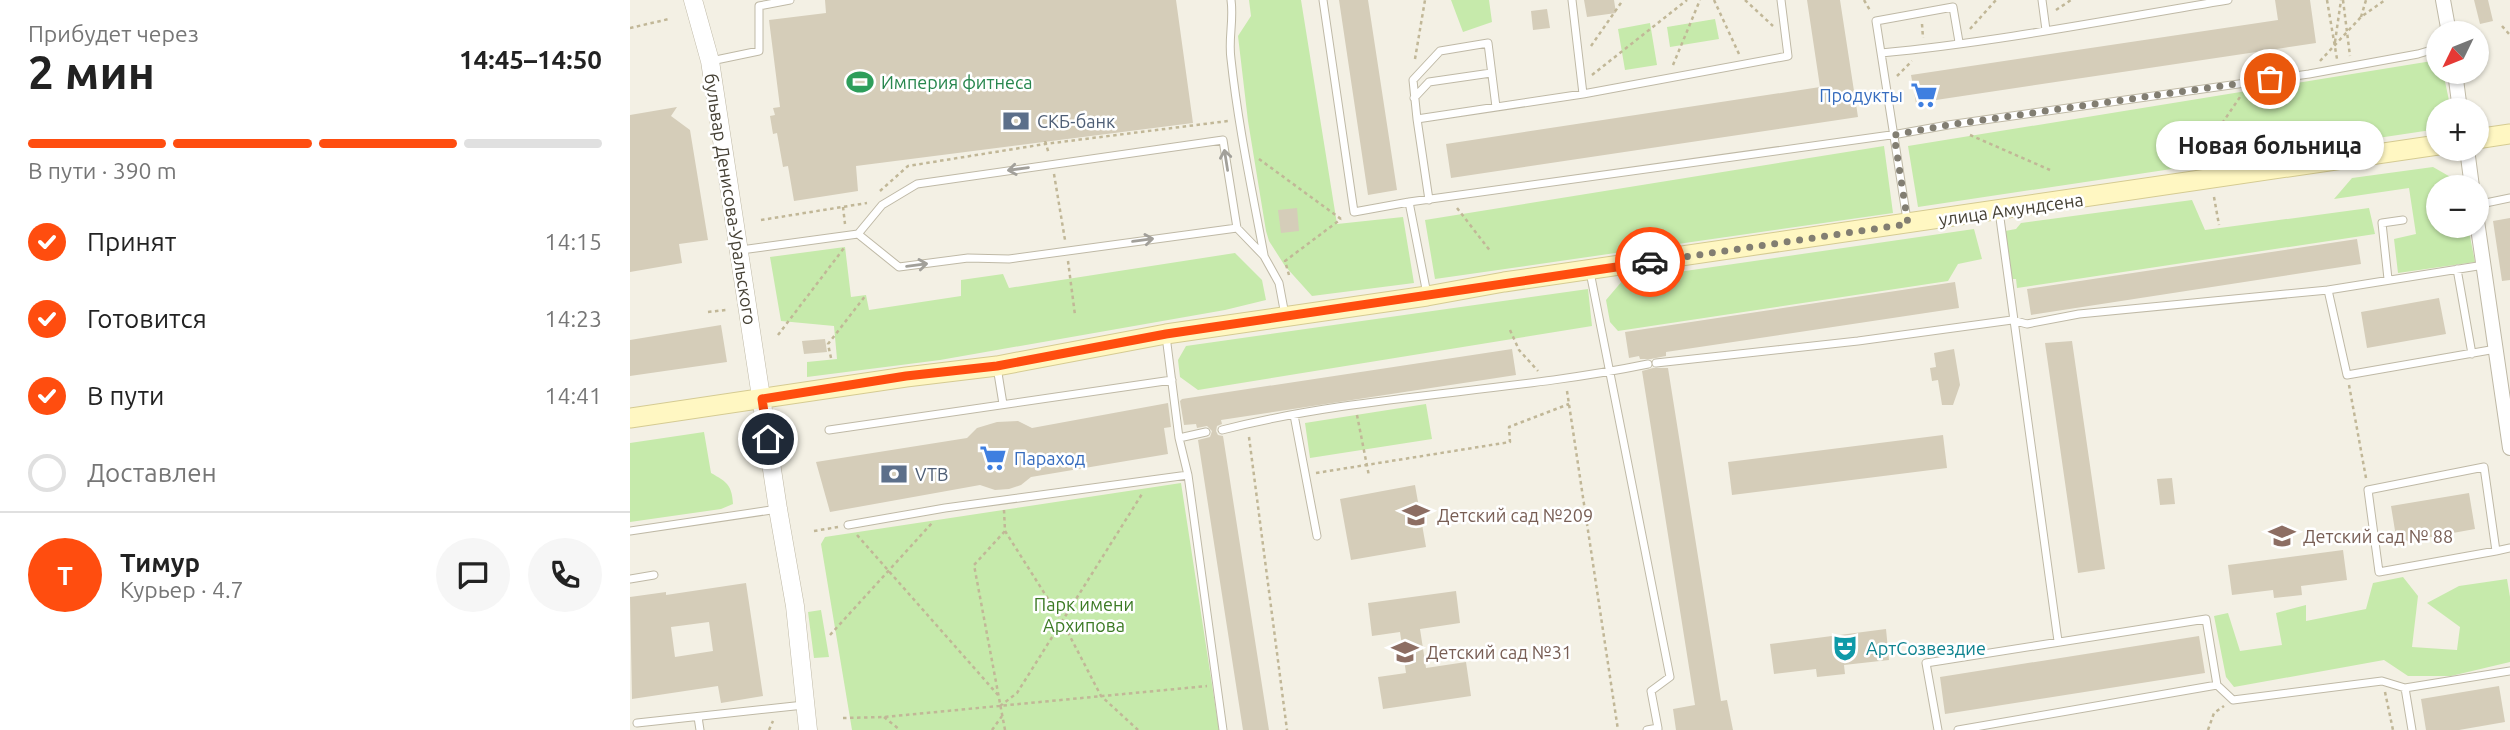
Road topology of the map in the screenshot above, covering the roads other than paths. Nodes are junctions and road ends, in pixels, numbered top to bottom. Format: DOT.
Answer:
graph roads {
  1 [pos="693,0"];
  2 [pos="790,0"];
  3 [pos="1231,0"];
  4 [pos="1323,0"];
  5 [pos="1572,0"];
  6 [pos="1781,0"];
  7 [pos="2042,0"];
  8 [pos="2228,0"];
  9 [pos="2442,0"];
  10 [pos="2446,21"];
  11 [pos="2046,30"];
  12 [pos="1959,42"];
  13 [pos="2426,52"];
  14 [pos="1881,53"];
  15 [pos="710,61"];
  16 [pos="1492,73"];
  17 [pos="1583,94"];
  18 [pos="1414,98"];
  19 [pos="1496,107"];
  20 [pos="1418,119"];
  21 [pos="2510,134"];
  22 [pos="1894,135"];
  23 [pos="2489,137"];
  24 [pos="2426,147"];
  25 [pos="2510,198"];
  26 [pos="1429,200"];
  27 [pos="1409,202"];
  28 [pos="2489,202"];
  29 [pos="1999,211"];
  30 [pos="2403,220"];
  31 [pos="1908,224"];
  32 [pos="1237,228"];
  33 [pos="858,234"];
  34 [pos="2480,238"];
  35 [pos="739,250"];
  36 [pos="1264,256"];
  37 [pos="2484,265"];
  38 [pos="2457,269"];
  39 [pos="1590,271"];
  40 [pos="2388,279"];
  41 [pos="2328,290"];
  42 [pos="1427,296"];
  43 [pos="1285,317"];
  44 [pos="2012,320"];
  45 [pos="1166,334"];
  46 [pos="2496,349"];
  47 [pos="2472,354"];
  48 [pos="997,366"];
  49 [pos="1608,373"];
  50 [pos="1172,380"];
  51 [pos="762,399"];
  52 [pos="1003,404"];
  53 [pos="1294,415"];
  54 [pos="630,418"];
  55 [pos="829,430"];
  56 [pos="1223,430"];
  57 [pos="1206,432"];
  58 [pos="1179,438"];
  59 [pos="2510,448"];
  60 [pos="1188,475"];
  61 [pos="778,509"];
  62 [pos="848,525"];
  63 [pos="630,531"];
  64 [pos="1317,536"];
  65 [pos="2510,548"];
  66 [pos="2496,551"];
  67 [pos="654,575"];
  68 [pos="630,579"];
  69 [pos="2058,641"];
  70 [pos="2510,671"];
  71 [pos="2217,685"];
  72 [pos="2406,688"];
  73 [pos="804,705"];
  74 [pos="698,717"];
  75 [pos="637,723"];
  76 [pos="1658,729"];
  77 [pos="699,730"];
  78 [pos="808,730"];
  79 [pos="1223,730"];
  80 [pos="1647,730"];
  81 [pos="1938,730"];
  82 [pos="1958,730"];
  83 [pos="2412,730"];
  1 -- 15 [label="street, бульвар Денисова-Уральского"];
  2 -- 15 [label="lane"];
  3 -- 36 [label="lane"];
  4 -- 27 [label="lane"];
  5 -- 17 [label="lane"];
  6 -- 17 [label="lane"];
  7 -- 11 [label="lane"];
  8 -- 11 [label="lane"];
  9 -- 10 [label="street"];
  11 -- 12 [label="lane"];
  12 -- 14 [label="lane"];
  12 -- 14 [label="lane"];
  13 -- 22 [label="lane"];
  14 -- 22 [label="lane"];
  15 -- 35 [label="street, бульвар Денисова-Уральского"];
  16 -- 18 [label="lane"];
  16 -- 18 [label="lane"];
  16 -- 19 [label="lane"];
  17 -- 19 [label="lane"];
  18 -- 20 [label="lane"];
  19 -- 20 [label="lane"];
  20 -- 26 [label="lane"];
  21 -- 23 [label="main road"];
  22 -- 26 [label="lane"];
  22 -- 31 [label="lane"];
  24 -- 29 [label="main road, улица Амундсена"];
  25 -- 28 [label="lane"];
  26 -- 27 [label="lane"];
  27 -- 42 [label="lane"];
  29 -- 31 [label="main road, улица Амундсена"];
  29 -- 44 [label="lane"];
  30 -- 40 [label="lane"];
  31 -- 39 [label="main road, улица Амундсена"];
  33 -- 32 [label="lane, one-way"];
  32 -- 33 [label="lane, one-way"];
  32 -- 36 [label="lane"];
  33 -- 35 [label="lane"];
  34 -- 37 [label="street"];
  35 -- 51 [label="street, бульвар Денисова-Уральского"];
  36 -- 43 [label="lane"];
  37 -- 38 [label="lane"];
  37 -- 46 [label="street"];
  38 -- 40 [label="lane"];
  38 -- 47 [label="lane"];
  39 -- 42 [label="main road, улица Амундсена"];
  39 -- 49 [label="lane"];
  40 -- 41 [label="lane"];
  41 -- 44 [label="lane"];
  41 -- 47 [label="lane"];
  42 -- 43 [label="main road, улица Амундсена"];
  43 -- 45 [label="main road, улица Амундсена"];
  44 -- 49 [label="lane"];
  44 -- 69 [label="lane"];
  45 -- 48 [label="main road, улица Амундсена"];
  45 -- 50 [label="lane"];
  46 -- 47 [label="lane"];
  46 -- 59 [label="street"];
  48 -- 51 [label="main road, улица Амундсена"];
  48 -- 52 [label="lane"];
  49 -- 53 [label="lane"];
  49 -- 76 [label="lane"];
  50 -- 52 [label="lane"];
  50 -- 58 [label="lane"];
  51 -- 54 [label="main road, улица Амундсена"];
  51 -- 61 [label="street, бульвар Денисова-Уральского"];
  52 -- 55 [label="lane"];
  53 -- 56 [label="lane"];
  53 -- 64 [label="lane"];
  57 -- 58 [label="lane"];
  58 -- 60 [label="lane"];
  60 -- 62 [label="lane"];
  60 -- 79 [label="lane"];
  61 -- 63 [label="lane"];
  61 -- 73 [label="street, бульвар Денисова-Уральского"];
  65 -- 66 [label="lane"];
  66 -- 66 [label="lane"];
  67 -- 68 [label="lane"];
  69 -- 71 [label="lane"];
  69 -- 81 [label="lane"];
  70 -- 72 [label="lane"];
  71 -- 72 [label="lane"];
  71 -- 82 [label="lane"];
  72 -- 83 [label="lane"];
  73 -- 74 [label="lane"];
  73 -- 78 [label="street, бульвар Денисова-Уральского"];
  74 -- 75 [label="lane"];
  74 -- 77 [label="lane"];
  76 -- 80 [label="lane"];
}
